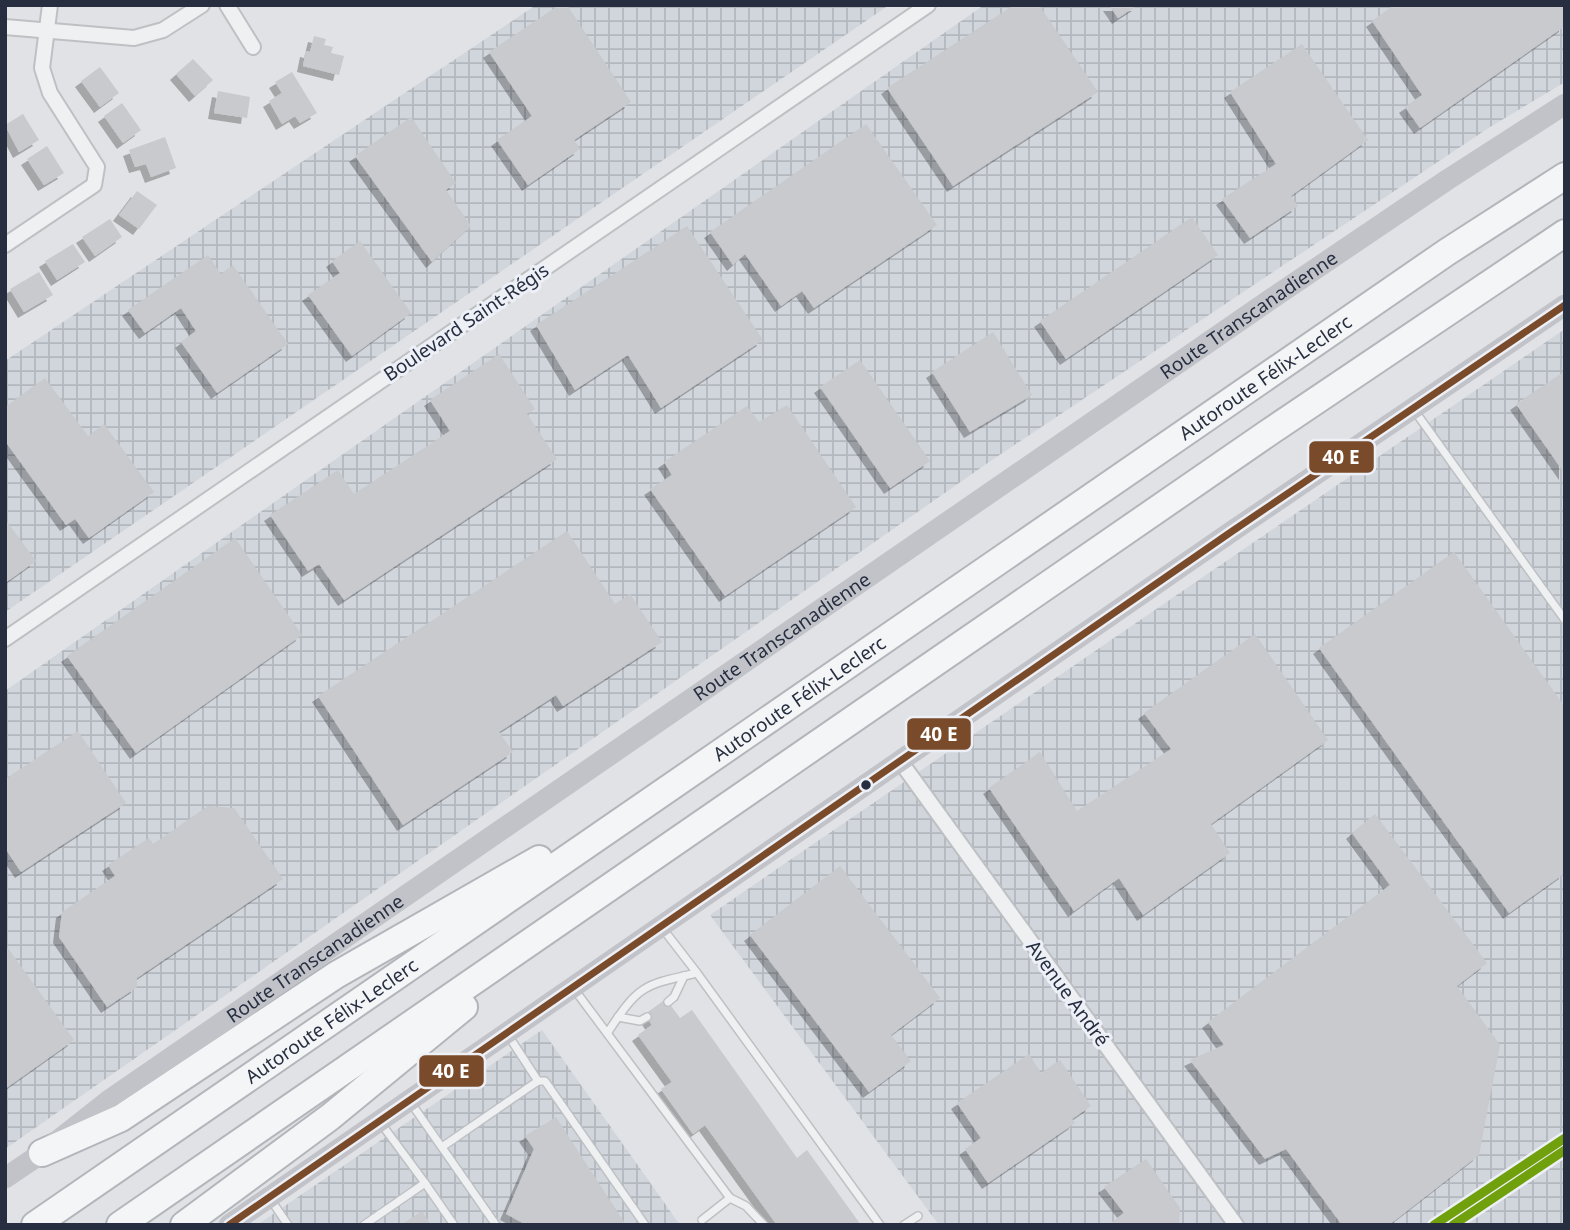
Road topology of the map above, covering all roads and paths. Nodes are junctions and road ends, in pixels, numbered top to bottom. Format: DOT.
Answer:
graph roads {
  1 [pos="50,5"];
  2 [pos="202,5"];
  3 [pos="227,5"];
  4 [pos="928,5"];
  5 [pos="5,27"];
  6 [pos="46,30"];
  7 [pos="253,47"];
  8 [pos="1565,104"];
  9 [pos="1565,176"];
  10 [pos="1565,233"];
  11 [pos="5,245"];
  12 [pos="1565,305"];
  13 [pos="1413,407"];
  14 [pos="1565,620"];
  15 [pos="5,639"];
  16 [pos="900,761"];
  17 [pos="701,766"];
  18 [pos="611,886"];
  19 [pos="660,927"];
  20 [pos="697,973"];
  21 [pos="684,976"];
  22 [pos="573,987"];
  23 [pos="668,1002"];
  24 [pos="618,1017"];
  25 [pos="647,1017"];
  26 [pos="608,1032"];
  27 [pos="506,1033"];
  28 [pos="538,1081"];
  29 [pos="408,1100"];
  30 [pos="379,1121"];
  31 [pos="442,1147"];
  32 [pos="42,1153"];
  33 [pos="5,1178"];
  34 [pos="425,1183"];
  35 [pos="268,1197"];
  36 [pos="730,1198"];
  37 [pos="918,1216"];
  38 [pos="702,1220"];
  39 [pos="232,1224"];
  40 [pos="35,1225"];
  41 [pos="120,1225"];
  42 [pos="184,1225"];
  43 [pos="288,1225"];
  44 [pos="364,1225"];
  45 [pos="454,1225"];
  46 [pos="496,1225"];
  47 [pos="645,1225"];
  48 [pos="764,1225"];
  49 [pos="880,1225"];
  50 [pos="904,1225"];
  51 [pos="1236,1225"];
  1 -- 6 [label="street"];
  2 -- 6 [label="street"];
  3 -- 7 [label="street"];
  4 -- 15 [label="street, Boulevard Saint-Régis"];
  5 -- 6 [label="street"];
  6 -- 11 [label="street"];
  8 -- 32 [label="main road, Route Transcanadienne"];
  9 -- 17 [label="highway, Autoroute Félix-Leclerc"];
  10 -- 18 [label="highway"];
  12 -- 13 [label="main road"];
  13 -- 14 [label="lane"];
  13 -- 16 [label="main road"];
  16 -- 19 [label="main road"];
  16 -- 51 [label="street, Avenue André"];
  17 -- 32 [label="highway"];
  17 -- 40 [label="highway, Autoroute Félix-Leclerc"];
  18 -- 41 [label="highway"];
  18 -- 42 [label="highway"];
  19 -- 20 [label="lane"];
  19 -- 22 [label="main road"];
  20 -- 21 [label="lane"];
  20 -- 49 [label="lane"];
  21 -- 23 [label="lane"];
  21 -- 24 [label="lane"];
  22 -- 26 [label="lane"];
  22 -- 27 [label="main road"];
  24 -- 25 [label="lane"];
  24 -- 26 [label="lane"];
  26 -- 36 [label="lane"];
  27 -- 28 [label="lane"];
  27 -- 29 [label="main road"];
  28 -- 31 [label="lane"];
  28 -- 47 [label="lane"];
  29 -- 30 [label="main road"];
  29 -- 31 [label="lane"];
  30 -- 34 [label="lane"];
  30 -- 35 [label="main road"];
  31 -- 46 [label="lane"];
  32 -- 33 [label="main road, Route Transcanadienne"];
  34 -- 44 [label="lane"];
  34 -- 45 [label="lane"];
  35 -- 39 [label="main road"];
  35 -- 43 [label="lane"];
  36 -- 38 [label="lane"];
  36 -- 48 [label="lane"];
  37 -- 50 [label="lane"];
}
